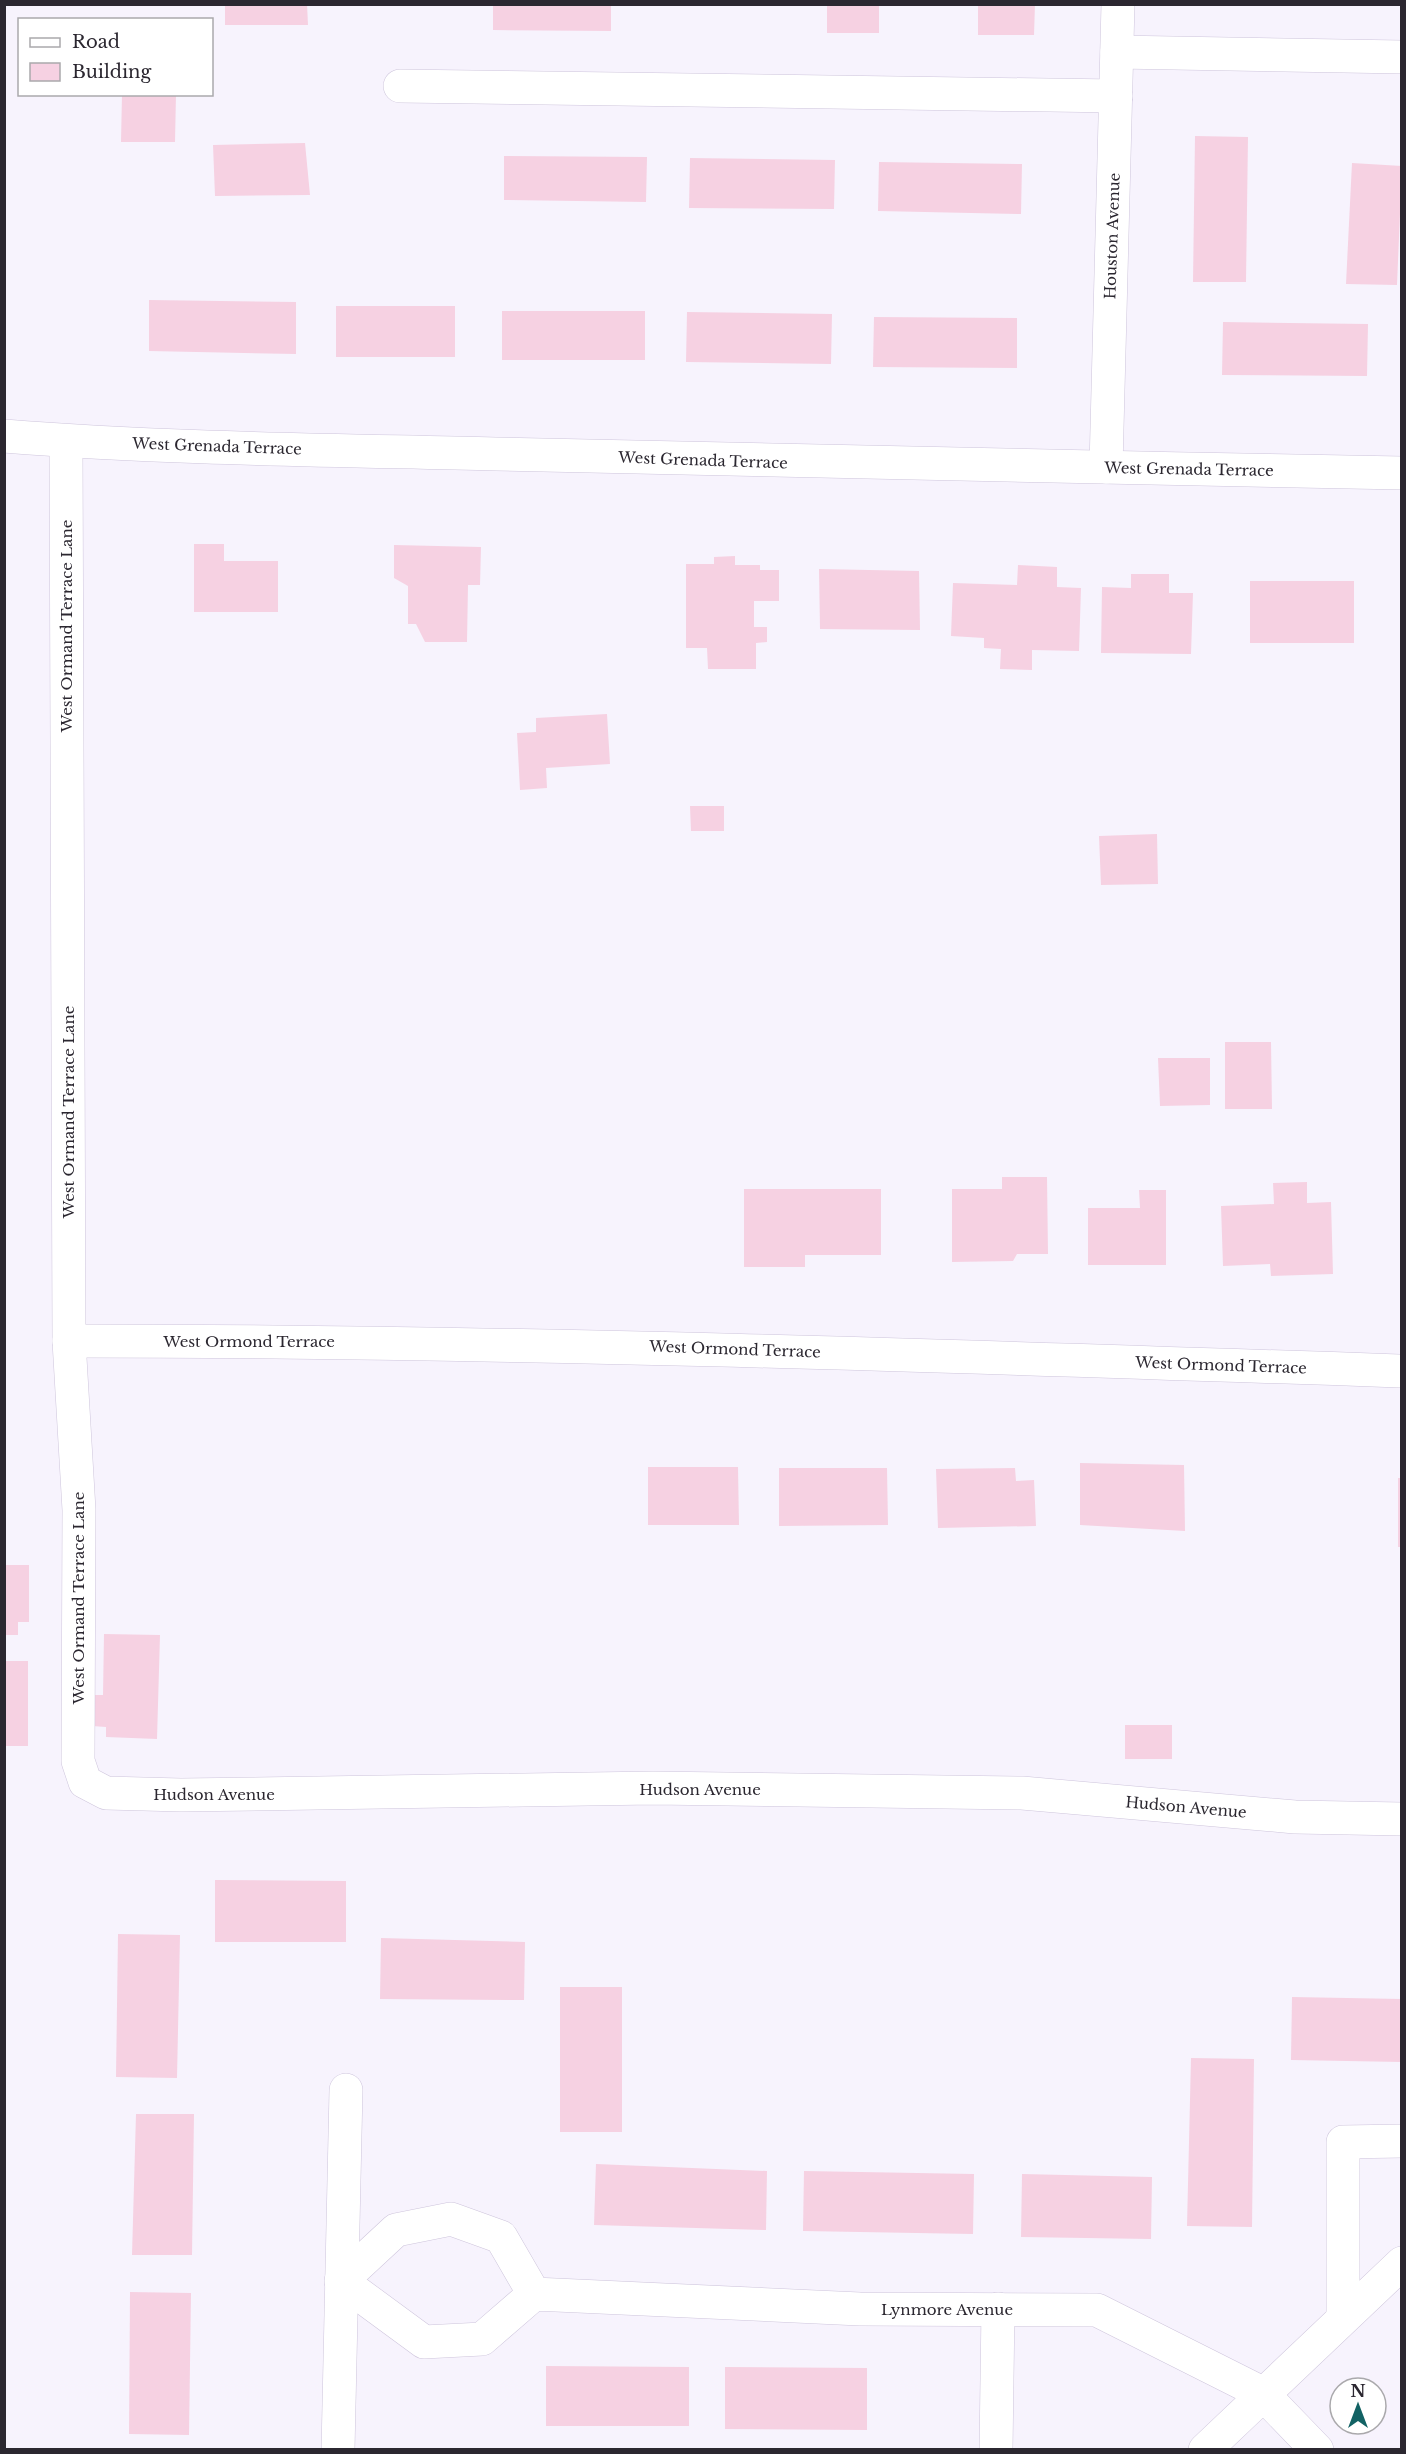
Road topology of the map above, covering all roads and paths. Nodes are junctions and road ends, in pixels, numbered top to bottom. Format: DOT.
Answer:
graph roads {
  1 [pos="1118,4"];
  2 [pos="1117,52"];
  3 [pos="1401,57"];
  4 [pos="400,86"];
  5 [pos="1116,96"];
  6 [pos="4,436"];
  7 [pos="66,441"];
  8 [pos="1106,467"];
  9 [pos="1401,473"];
  10 [pos="69,1341"];
  11 [pos="1401,1371"];
  12 [pos="85,1782"];
  13 [pos="1401,1819"];
  14 [pos="346,2090"];
  15 [pos="1401,2141"];
  16 [pos="1401,2263"];
  17 [pos="341,2281"];
  18 [pos="534,2294"];
  19 [pos="998,2308"];
  20 [pos="1343,2318"];
  21 [pos="1262,2393"];
  22 [pos="338,2450"];
  23 [pos="996,2450"];
  24 [pos="1205,2450"];
  25 [pos="1317,2450"];
  1 -- 2 [label="street, Houston Avenue"];
  2 -- 3 [label="street"];
  2 -- 5 [label="street, Houston Avenue"];
  4 -- 5 [label="street"];
  5 -- 8 [label="street, Houston Avenue"];
  6 -- 7 [label="street, West Grenada Terrace"];
  7 -- 8 [label="street, West Grenada Terrace"];
  7 -- 10 [label="street, West Ormand Terrace Lane"];
  8 -- 9 [label="street, West Grenada Terrace"];
  10 -- 11 [label="street, West Ormond Terrace"];
  10 -- 12 [label="street, West Ormand Terrace Lane"];
  12 -- 13 [label="street, Hudson Avenue"];
  14 -- 17 [label="street"];
  15 -- 20 [label="street"];
  16 -- 20 [label="street"];
  17 -- 18 [label="street"];
  17 -- 18 [label="street"];
  17 -- 22 [label="street"];
  18 -- 19 [label="street, Lynmore Avenue"];
  19 -- 21 [label="street, Lynmore Avenue"];
  19 -- 23 [label="street"];
  20 -- 21 [label="street"];
  21 -- 24 [label="street"];
  21 -- 25 [label="street, Lynmore Avenue"];
}
